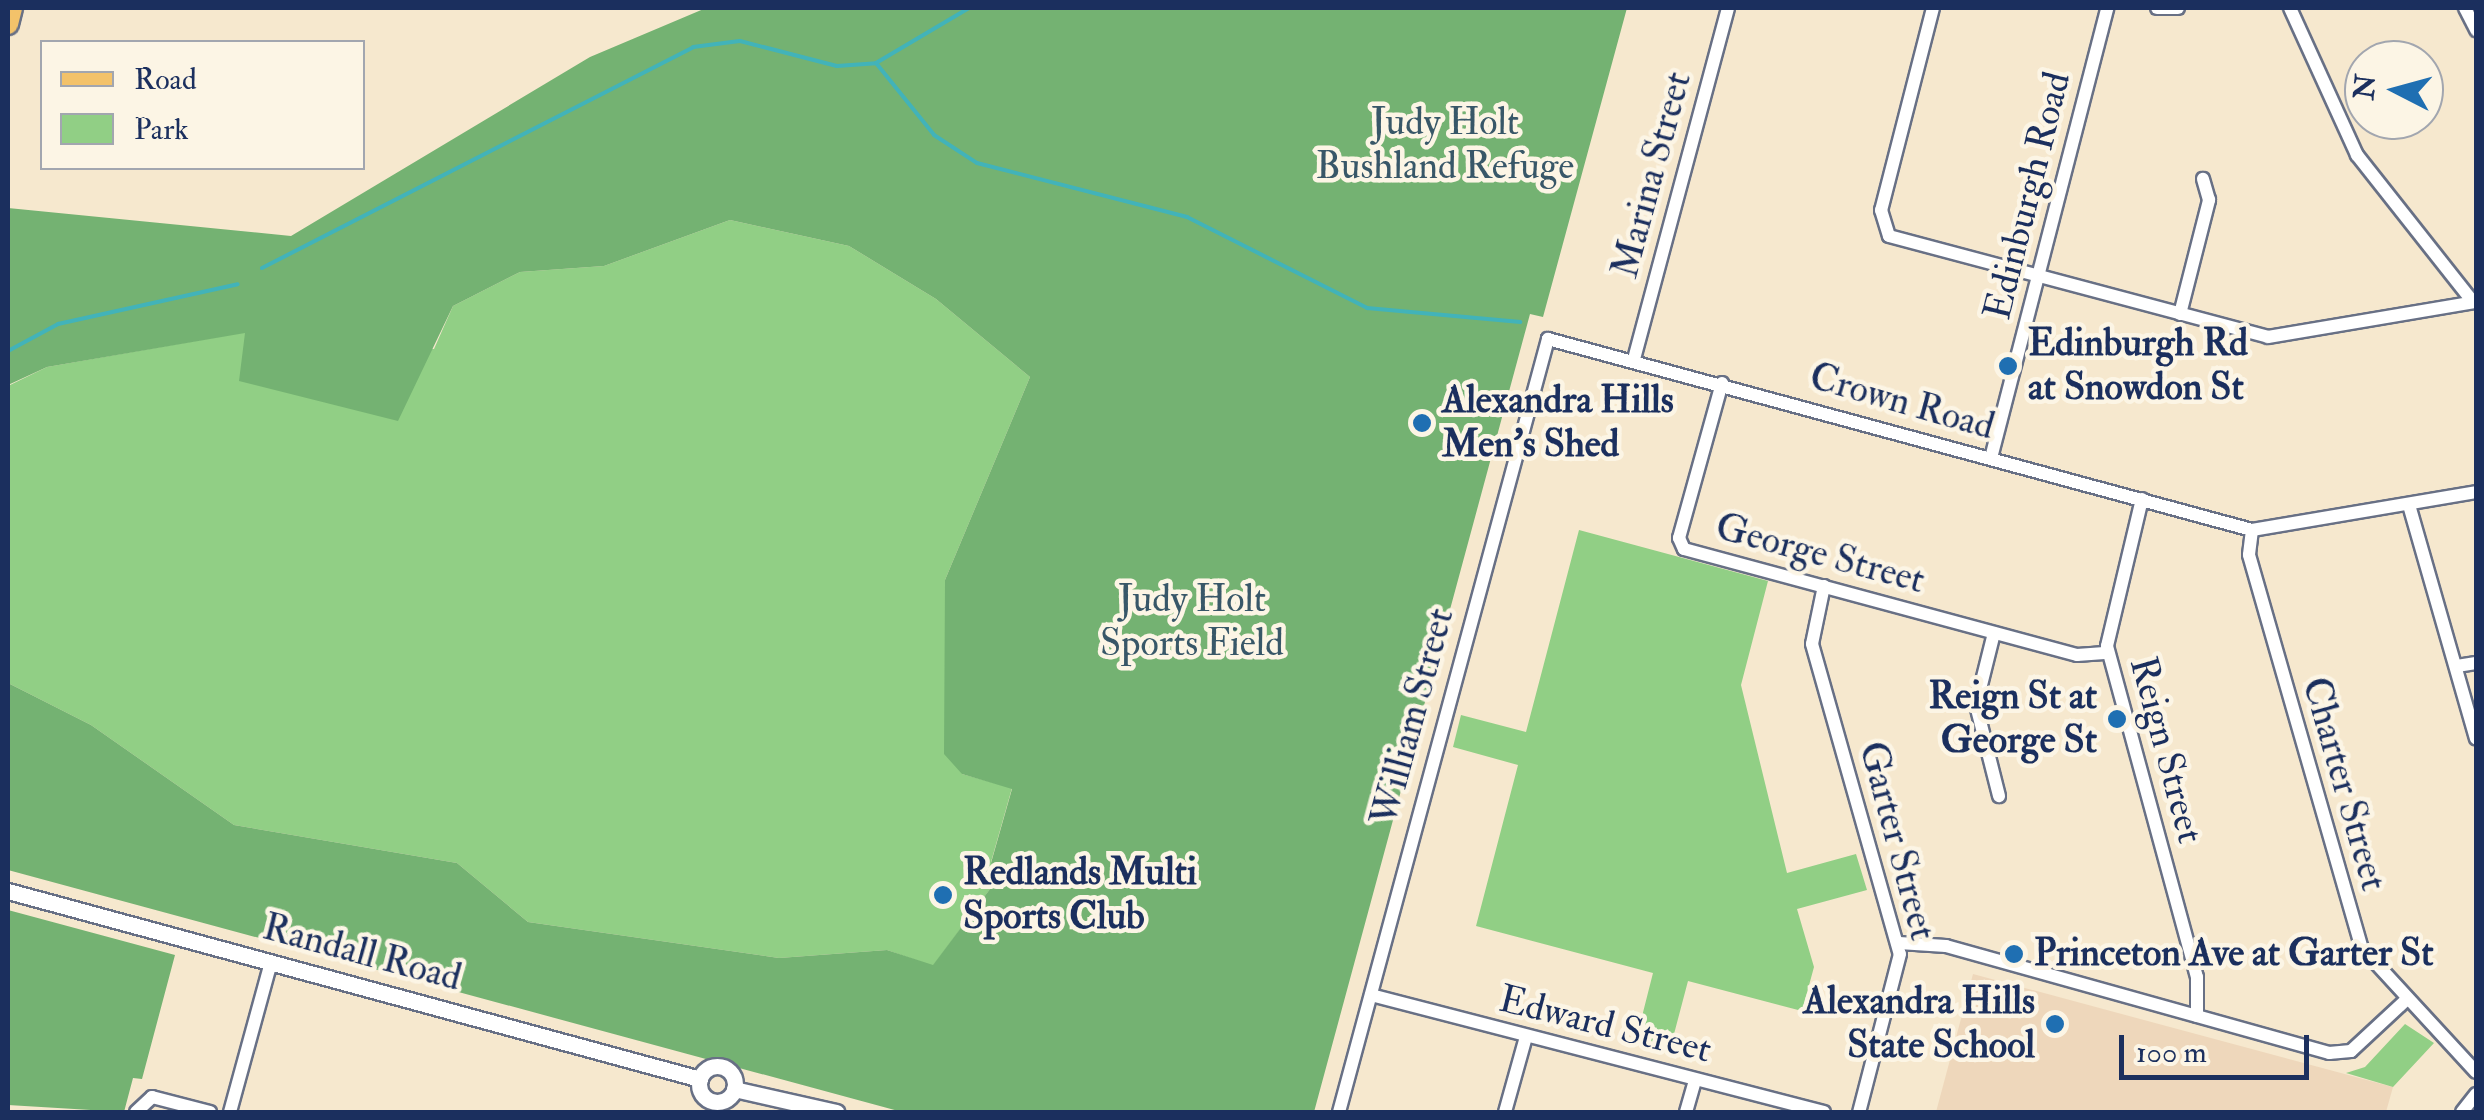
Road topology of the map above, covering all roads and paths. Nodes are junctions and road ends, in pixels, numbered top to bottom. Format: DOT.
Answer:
graph roads {
  1 [pos="12,8"];
  2 [pos="1728,8"];
  3 [pos="1933,8"];
  4 [pos="2107,8"];
  5 [pos="2157,8"];
  6 [pos="2178,8"];
  7 [pos="2290,8"];
  8 [pos="2465,8"];
  9 [pos="8,24"];
  10 [pos="2476,30"];
  11 [pos="2203,179"];
  12 [pos="2038,277"];
  13 [pos="2475,302"];
  14 [pos="2180,314"];
  15 [pos="1548,339"];
  16 [pos="1634,358"];
  17 [pos="1722,382"];
  18 [pos="1991,458"];
  19 [pos="2476,492"];
  20 [pos="2142,499"];
  21 [pos="2410,505"];
  22 [pos="2252,530"];
  23 [pos="1824,586"];
  24 [pos="1994,633"];
  25 [pos="2108,654"];
  26 [pos="2476,662"];
  27 [pos="2457,666"];
  28 [pos="2476,739"];
  29 [pos="1999,796"];
  30 [pos="8,891"];
  31 [pos="1899,942"];
  32 [pos="271,962"];
  33 [pos="1370,994"];
  34 [pos="2406,1000"];
  35 [pos="2197,1016"];
  36 [pos="1526,1036"];
  37 [pos="2476,1072"];
  38 [pos="700,1080"];
  39 [pos="1695,1080"];
  40 [pos="734,1089"];
  41 [pos="2476,1094"];
  42 [pos="140,1106"];
  43 [pos="710,1106"];
  44 [pos="210,1112"];
  45 [pos="230,1112"];
  46 [pos="836,1112"];
  47 [pos="1339,1112"];
  48 [pos="1505,1112"];
  49 [pos="1686,1112"];
  50 [pos="1824,1112"];
  51 [pos="1860,1112"];
  52 [pos="2462,1112"];
  1 -- 9 [label="main road"];
  2 -- 16 [label="street, Marina Street"];
  3 -- 12 [label="street"];
  4 -- 12 [label="street, Edinburgh Road"];
  5 -- 6 [label="street"];
  7 -- 13 [label="street"];
  8 -- 10 [label="street"];
  11 -- 14 [label="street"];
  12 -- 14 [label="street"];
  12 -- 18 [label="street, Edinburgh Road"];
  13 -- 14 [label="street"];
  15 -- 16 [label="street, Crown Road"];
  15 -- 33 [label="street, William Street"];
  16 -- 17 [label="street, Crown Road"];
  17 -- 18 [label="street, Crown Road"];
  17 -- 23 [label="street, George Street"];
  18 -- 20 [label="street, Crown Road"];
  19 -- 21 [label="street, Crown Road"];
  20 -- 22 [label="street, Crown Road"];
  20 -- 25 [label="street, Reign Street"];
  21 -- 22 [label="street, Crown Road"];
  21 -- 27 [label="street"];
  22 -- 34 [label="street, Charter Street"];
  23 -- 24 [label="street, George Street"];
  23 -- 31 [label="street, Garter Street"];
  24 -- 25 [label="street, George Street"];
  24 -- 29 [label="street"];
  25 -- 35 [label="street, Reign Street"];
  26 -- 27 [label="street"];
  27 -- 28 [label="street"];
  30 -- 32 [label="street, Randall Road"];
  31 -- 35 [label="street"];
  31 -- 51 [label="street, Garter Street"];
  32 -- 38 [label="street, Randall Road"];
  32 -- 45 [label="street"];
  33 -- 36 [label="street, Edward Street"];
  33 -- 47 [label="street, William Street"];
  34 -- 35 [label="street"];
  34 -- 37 [label="street, Charter Street"];
  36 -- 39 [label="street, Edward Street"];
  36 -- 48 [label="street"];
  38 -- 40 [label="street, Randall Road"];
  38 -- 43 [label="street"];
  39 -- 49 [label="street"];
  39 -- 50 [label="street, Edward Street"];
  40 -- 43 [label="street"];
  40 -- 46 [label="street, Randall Road"];
  41 -- 52 [label="street"];
  42 -- 44 [label="street"];
}
